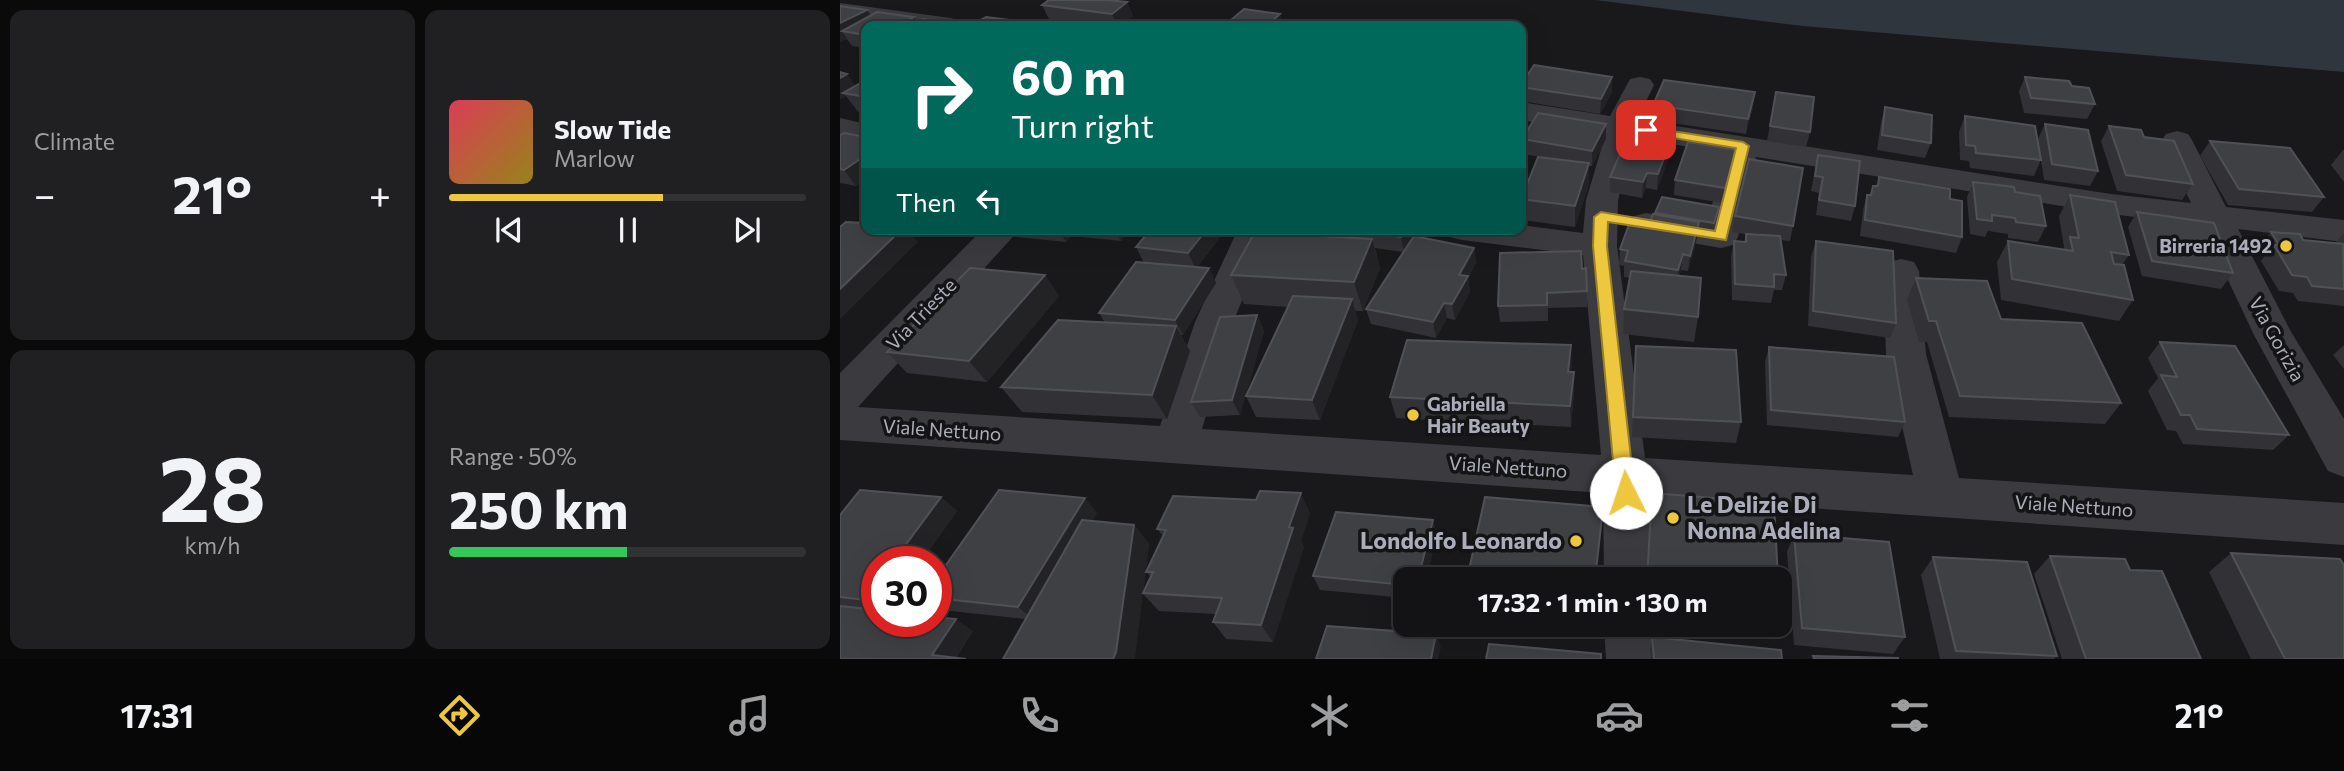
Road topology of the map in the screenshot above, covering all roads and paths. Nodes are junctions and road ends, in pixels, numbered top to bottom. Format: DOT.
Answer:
graph roads {
  1 [pos="840,10"];
  2 [pos="916,21"];
  3 [pos="1640,85"];
  4 [pos="1526,112"];
  5 [pos="1621,126"];
  6 [pos="840,127"];
  7 [pos="861,132"];
  8 [pos="2177,140"];
  9 [pos="1743,146"];
  10 [pos="2215,218"];
  11 [pos="1526,230"];
  12 [pos="2344,231"];
  13 [pos="1600,232"];
  14 [pos="997,235"];
  15 [pos="1252,235"];
  16 [pos="1901,271"];
  17 [pos="840,399"];
  18 [pos="840,423"];
  19 [pos="1177,445"];
  20 [pos="2344,457"];
  21 [pos="1625,475"];
  22 [pos="1941,496"];
  23 [pos="2344,524"];
  24 [pos="1629,567"];
  25 [pos="1631,637"];
  26 [pos="1632,659"];
  1 -- 2 [label="street"];
  3 -- 5 [label="street"];
  4 -- 5 [label="street"];
  5 -- 9 [label="street"];
  5 -- 13 [label="street"];
  6 -- 7 [label="street"];
  8 -- 10 [label="street, Via Gorizia"];
  9 -- 10 [label="street"];
  9 -- 13 [label="street"];
  10 -- 12 [label="street"];
  10 -- 20 [label="street, Via Gorizia"];
  11 -- 13 [label="street"];
  13 -- 21 [label="street"];
  14 -- 17 [label="street, Via Trieste"];
  15 -- 19 [label="street"];
  16 -- 22 [label="street"];
  18 -- 19 [label="street, Viale Nettuno"];
  19 -- 21 [label="street, Viale Nettuno"];
  21 -- 22 [label="street, Viale Nettuno"];
  21 -- 24 [label="street"];
  22 -- 23 [label="street, Viale Nettuno"];
  25 -- 26 [label="street"];
}
